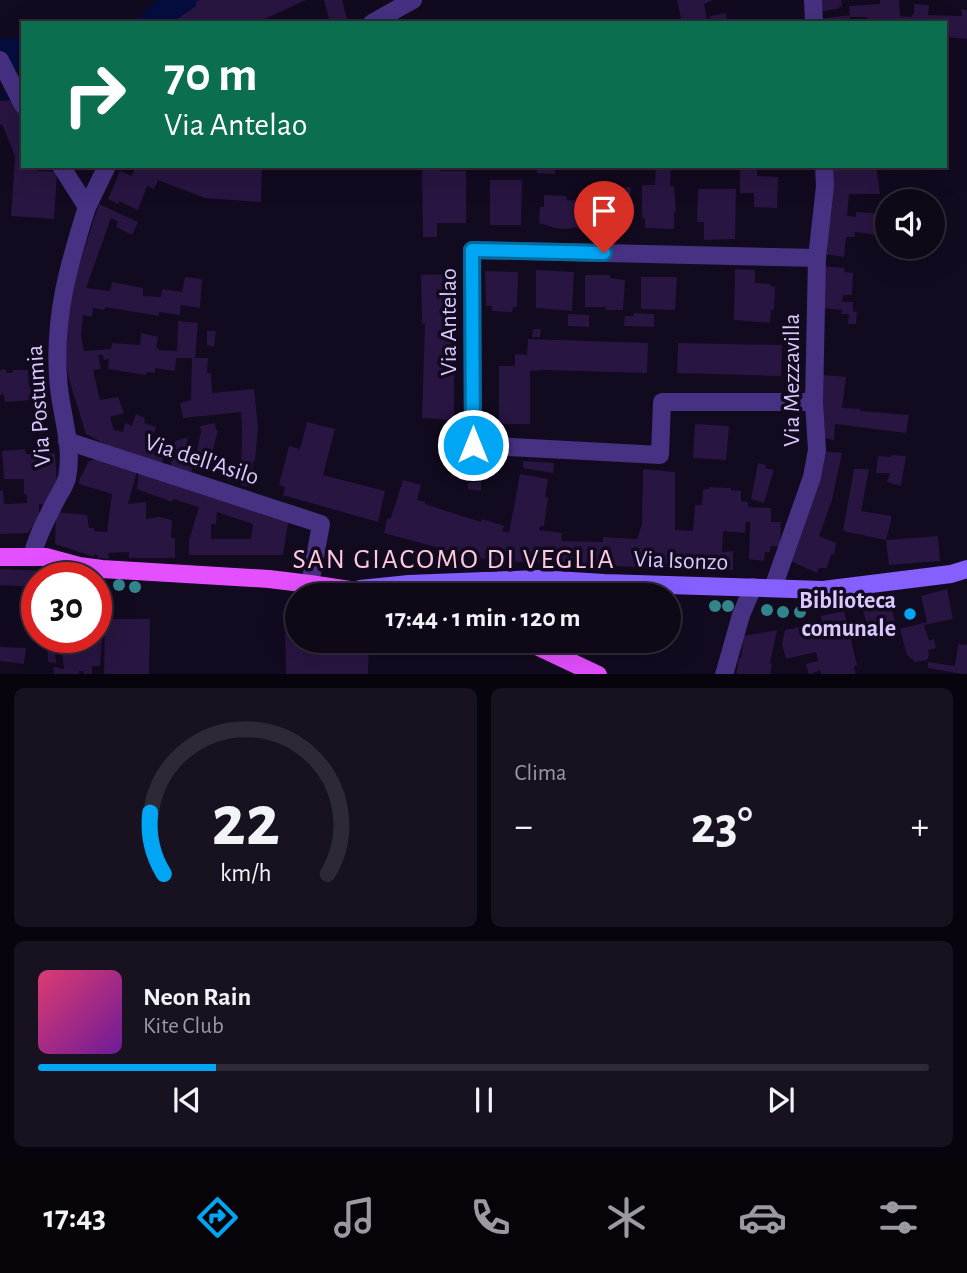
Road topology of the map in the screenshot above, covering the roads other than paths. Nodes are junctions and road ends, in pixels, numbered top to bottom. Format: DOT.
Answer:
graph roads {
  1 [pos="413,0"];
  2 [pos="813,0"];
  3 [pos="376,21"];
  4 [pos="814,21"];
  5 [pos="0,60"];
  6 [pos="21,101"];
  7 [pos="62,168"];
  8 [pos="106,168"];
  9 [pos="824,168"];
  10 [pos="87,207"];
  11 [pos="817,258"];
  12 [pos="814,402"];
  13 [pos="67,441"];
  14 [pos="32,556"];
  15 [pos="0,557"];
  16 [pos="967,569"];
  17 [pos="299,583"];
  18 [pos="310,583"];
  19 [pos="435,583"];
  20 [pos="604,583"];
  21 [pos="681,585"];
  22 [pos="753,587"];
  23 [pos="773,588"];
  24 [pos="552,653"];
  25 [pos="598,674"];
  26 [pos="724,674"];
  1 -- 3 [label="street"];
  2 -- 4 [label="street"];
  5 -- 6 [label="street"];
  7 -- 10 [label="street"];
  8 -- 10 [label="street, Via Postumia"];
  9 -- 11 [label="street, Via Mezzavilla"];
  10 -- 13 [label="street, Via Postumia"];
  11 -- 12 [label="street, Via Mezzavilla"];
  11 -- 12 [label="street, Via Antelao"];
  12 -- 23 [label="street, Via Mezzavilla"];
  13 -- 14 [label="street, Via Postumia"];
  13 -- 18 [label="street, Via dell'Asilo"];
  14 -- 15 [label="main road"];
  14 -- 17 [label="main road"];
  16 -- 23 [label="main road, Via Isonzo"];
  19 -- 20 [label="main road, Via Isonzo"];
  21 -- 22 [label="main road, Via Isonzo"];
  22 -- 23 [label="main road, Via Isonzo"];
  22 -- 26 [label="street"];
  24 -- 25 [label="main road"];
}
